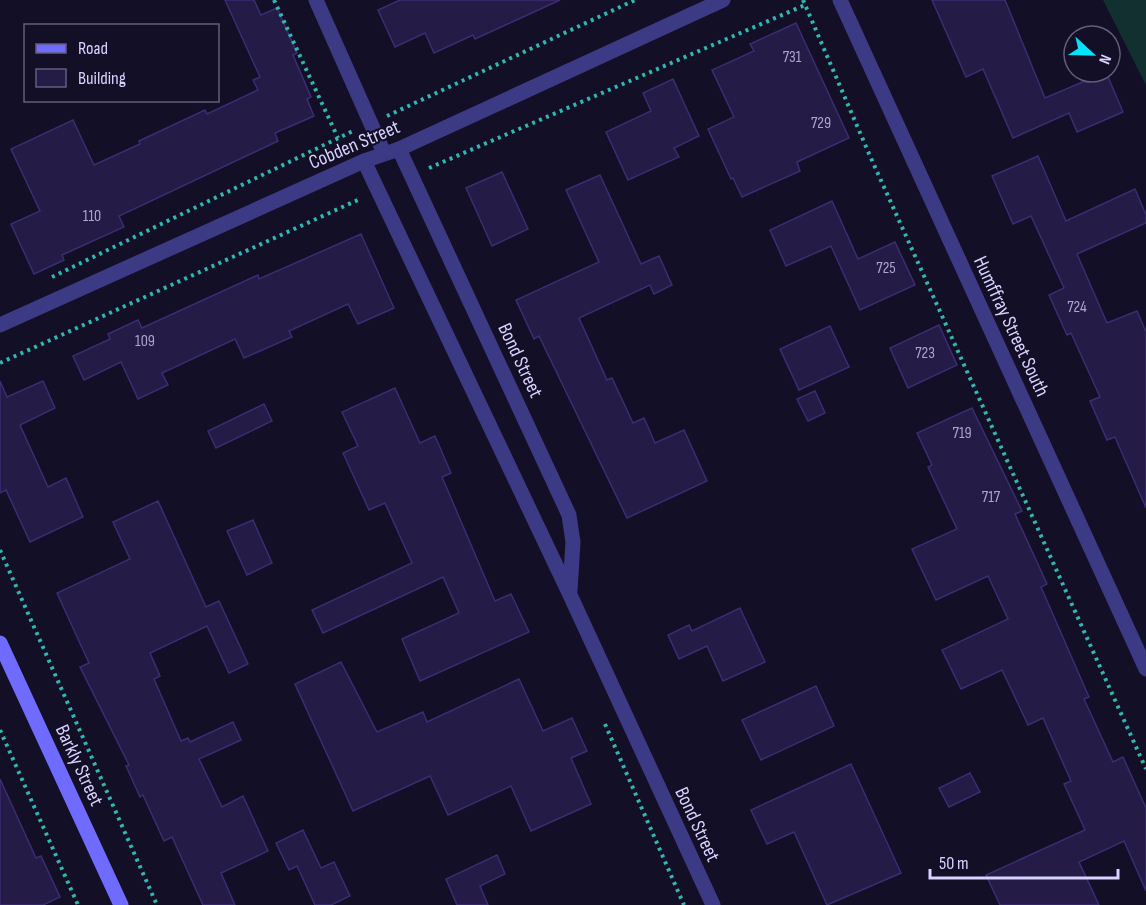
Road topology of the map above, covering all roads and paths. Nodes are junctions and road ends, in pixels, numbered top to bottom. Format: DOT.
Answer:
graph roads {
  1 [pos="274,0"];
  2 [pos="315,0"];
  3 [pos="635,0"];
  4 [pos="723,0"];
  5 [pos="840,0"];
  6 [pos="804,2"];
  7 [pos="371,123"];
  8 [pos="338,138"];
  9 [pos="391,151"];
  10 [pos="364,161"];
  11 [pos="411,176"];
  12 [pos="378,190"];
  13 [pos="42,282"];
  14 [pos="0,325"];
  15 [pos="0,363"];
  16 [pos="0,550"];
  17 [pos="571,597"];
  18 [pos="0,643"];
  19 [pos="1146,669"];
  20 [pos="600,714"];
  21 [pos="0,730"];
  22 [pos="1146,769"];
  23 [pos="78,905"];
  24 [pos="121,905"];
  25 [pos="157,905"];
  26 [pos="684,905"];
  27 [pos="713,905"];
  1 -- 8 [label="path"];
  2 -- 7 [label="street, Bond Street"];
  3 -- 7 [label="path"];
  4 -- 9 [label="street, Cobden Street"];
  5 -- 19 [label="street, Humffray Street South"];
  6 -- 11 [label="path"];
  6 -- 22 [label="path"];
  7 -- 8 [label="path"];
  7 -- 9 [label="street, Bond Street"];
  8 -- 13 [label="path"];
  9 -- 10 [label="street, Cobden Street"];
  9 -- 11 [label="street, Bond Street"];
  10 -- 12 [label="street, Bond Street"];
  10 -- 14 [label="street, Cobden Street"];
  11 -- 17 [label="street, Bond Street"];
  12 -- 15 [label="path"];
  12 -- 17 [label="street, Bond Street"];
  16 -- 25 [label="path"];
  17 -- 27 [label="street, Bond Street"];
  18 -- 24 [label="main road, Barkly Street"];
  20 -- 26 [label="path"];
  21 -- 23 [label="path"];
}
